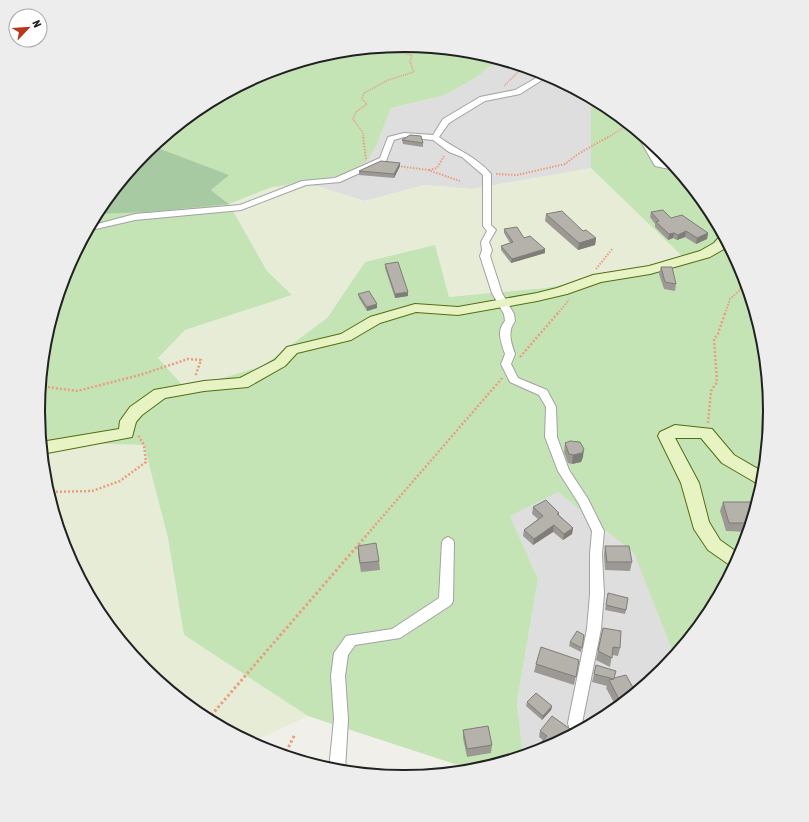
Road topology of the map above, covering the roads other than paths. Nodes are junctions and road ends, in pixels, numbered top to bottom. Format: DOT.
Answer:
graph roads {
  1 [pos="540,78"];
  2 [pos="435,138"];
  3 [pos="648,146"];
  4 [pos="668,166"];
  5 [pos="96,227"];
  6 [pos="722,243"];
  7 [pos="504,304"];
  8 [pos="47,447"];
  9 [pos="758,476"];
  10 [pos="448,542"];
  11 [pos="733,558"];
  12 [pos="576,727"];
  13 [pos="338,764"];
  1 -- 2 [label="street"];
  2 -- 5 [label="street"];
  2 -- 7 [label="street"];
  3 -- 4 [label="street"];
  6 -- 7 [label="street"];
  7 -- 8 [label="street"];
  7 -- 12 [label="street"];
  9 -- 11 [label="street"];
  10 -- 13 [label="street"];
}
